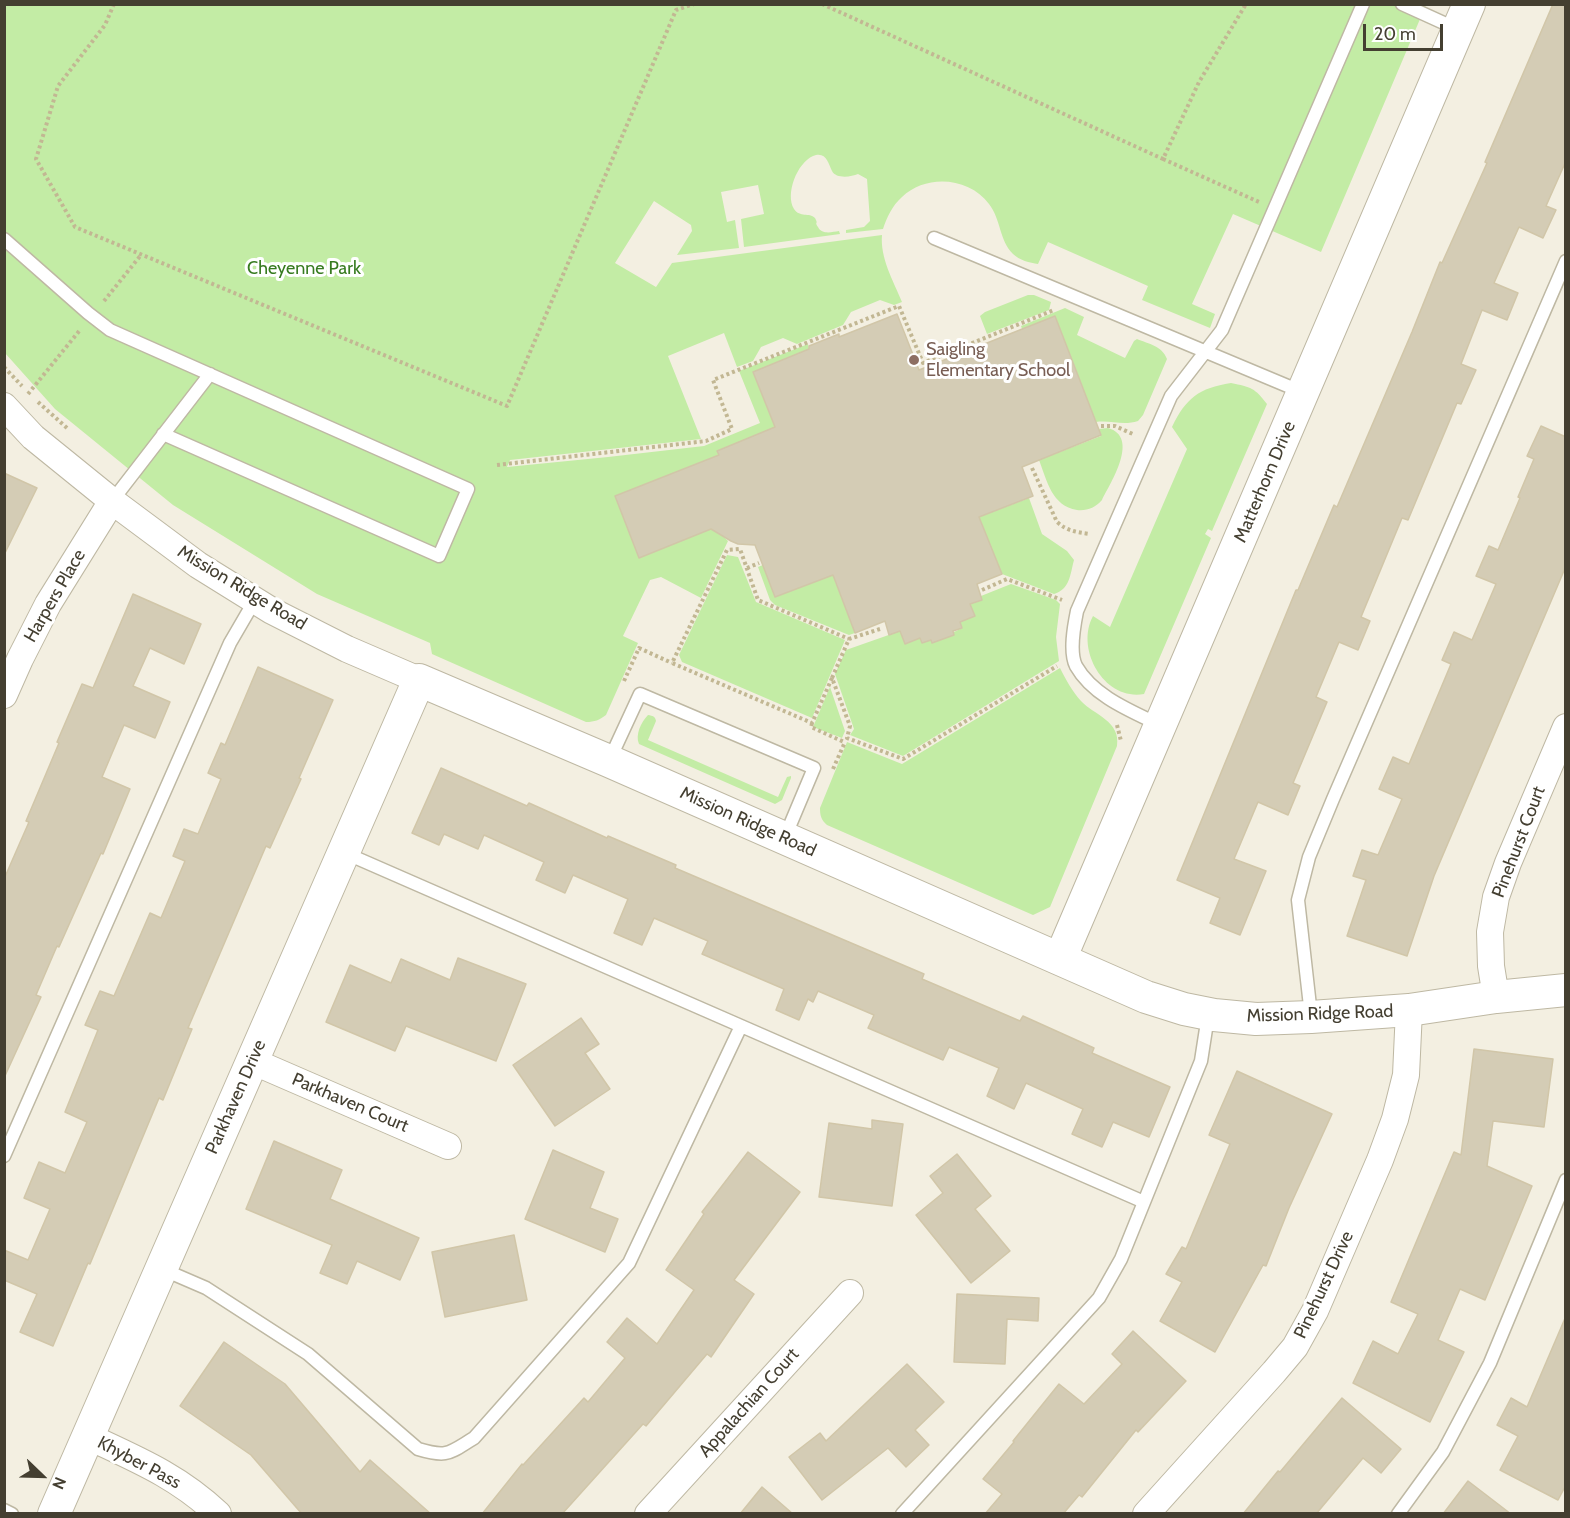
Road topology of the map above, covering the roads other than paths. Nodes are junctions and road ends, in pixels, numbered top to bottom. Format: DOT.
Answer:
graph roads {
  1 [pos="1363,4"];
  2 [pos="1402,4"];
  3 [pos="1464,17"];
  4 [pos="934,238"];
  5 [pos="4,239"];
  6 [pos="1566,261"];
  7 [pos="1206,351"];
  8 [pos="210,374"];
  9 [pos="1303,392"];
  10 [pos="8,410"];
  11 [pos="163,434"];
  12 [pos="112,501"];
  13 [pos="255,600"];
  14 [pos="419,680"];
  15 [pos="4,695"];
  16 [pos="1160,725"];
  17 [pos="1566,727"];
  18 [pos="609,761"];
  19 [pos="784,838"];
  20 [pos="343,852"];
  21 [pos="1060,959"];
  22 [pos="1566,990"];
  23 [pos="1496,997"];
  24 [pos="1409,1010"];
  25 [pos="1208,1014"];
  26 [pos="1311,1017"];
  27 [pos="741,1026"];
  28 [pos="252,1061"];
  29 [pos="448,1146"];
  30 [pos="4,1156"];
  31 [pos="1566,1180"];
  32 [pos="1143,1202"];
  33 [pos="161,1268"];
  34 [pos="850,1293"];
  35 [pos="87,1436"];
  36 [pos="4,1510"];
  37 [pos="12,1514"];
  38 [pos="54,1514"];
  39 [pos="218,1514"];
  40 [pos="648,1514"];
  41 [pos="902,1514"];
  42 [pos="1146,1514"];
  43 [pos="1398,1514"];
  1 -- 7 [label="lane"];
  2 -- 3 [label="lane"];
  3 -- 9 [label="street, Matterhorn Drive"];
  4 -- 7 [label="lane"];
  5 -- 8 [label="lane"];
  6 -- 26 [label="lane"];
  7 -- 9 [label="lane"];
  7 -- 16 [label="lane"];
  8 -- 11 [label="lane"];
  8 -- 11 [label="lane"];
  9 -- 16 [label="street, Matterhorn Drive"];
  10 -- 12 [label="street, Mission Ridge Road"];
  11 -- 12 [label="lane"];
  12 -- 13 [label="street, Mission Ridge Road"];
  12 -- 15 [label="street, Harpers Place"];
  13 -- 14 [label="street, Mission Ridge Road"];
  13 -- 30 [label="lane"];
  14 -- 18 [label="street, Mission Ridge Road"];
  14 -- 20 [label="street, Parkhaven Drive"];
  16 -- 21 [label="street, Matterhorn Drive"];
  17 -- 23 [label="street, Pinehurst Court"];
  18 -- 19 [label="street, Mission Ridge Road"];
  18 -- 19 [label="lane"];
  19 -- 21 [label="street, Mission Ridge Road"];
  20 -- 27 [label="lane"];
  20 -- 28 [label="street, Parkhaven Drive"];
  21 -- 25 [label="street, Mission Ridge Road"];
  22 -- 23 [label="street, Mission Ridge Road"];
  23 -- 24 [label="street, Mission Ridge Road"];
  24 -- 26 [label="street, Mission Ridge Road"];
  24 -- 42 [label="street, Pinehurst Drive"];
  25 -- 26 [label="street, Mission Ridge Road"];
  25 -- 32 [label="lane"];
  27 -- 32 [label="lane"];
  27 -- 33 [label="lane"];
  28 -- 29 [label="street, Parkhaven Court"];
  28 -- 33 [label="street, Parkhaven Drive"];
  31 -- 43 [label="lane"];
  32 -- 41 [label="lane"];
  33 -- 35 [label="street, Parkhaven Drive"];
  34 -- 40 [label="street, Appalachian Court"];
  35 -- 38 [label="street, Parkhaven Drive"];
  35 -- 39 [label="street, Khyber Pass"];
  36 -- 37 [label="lane"];
}
